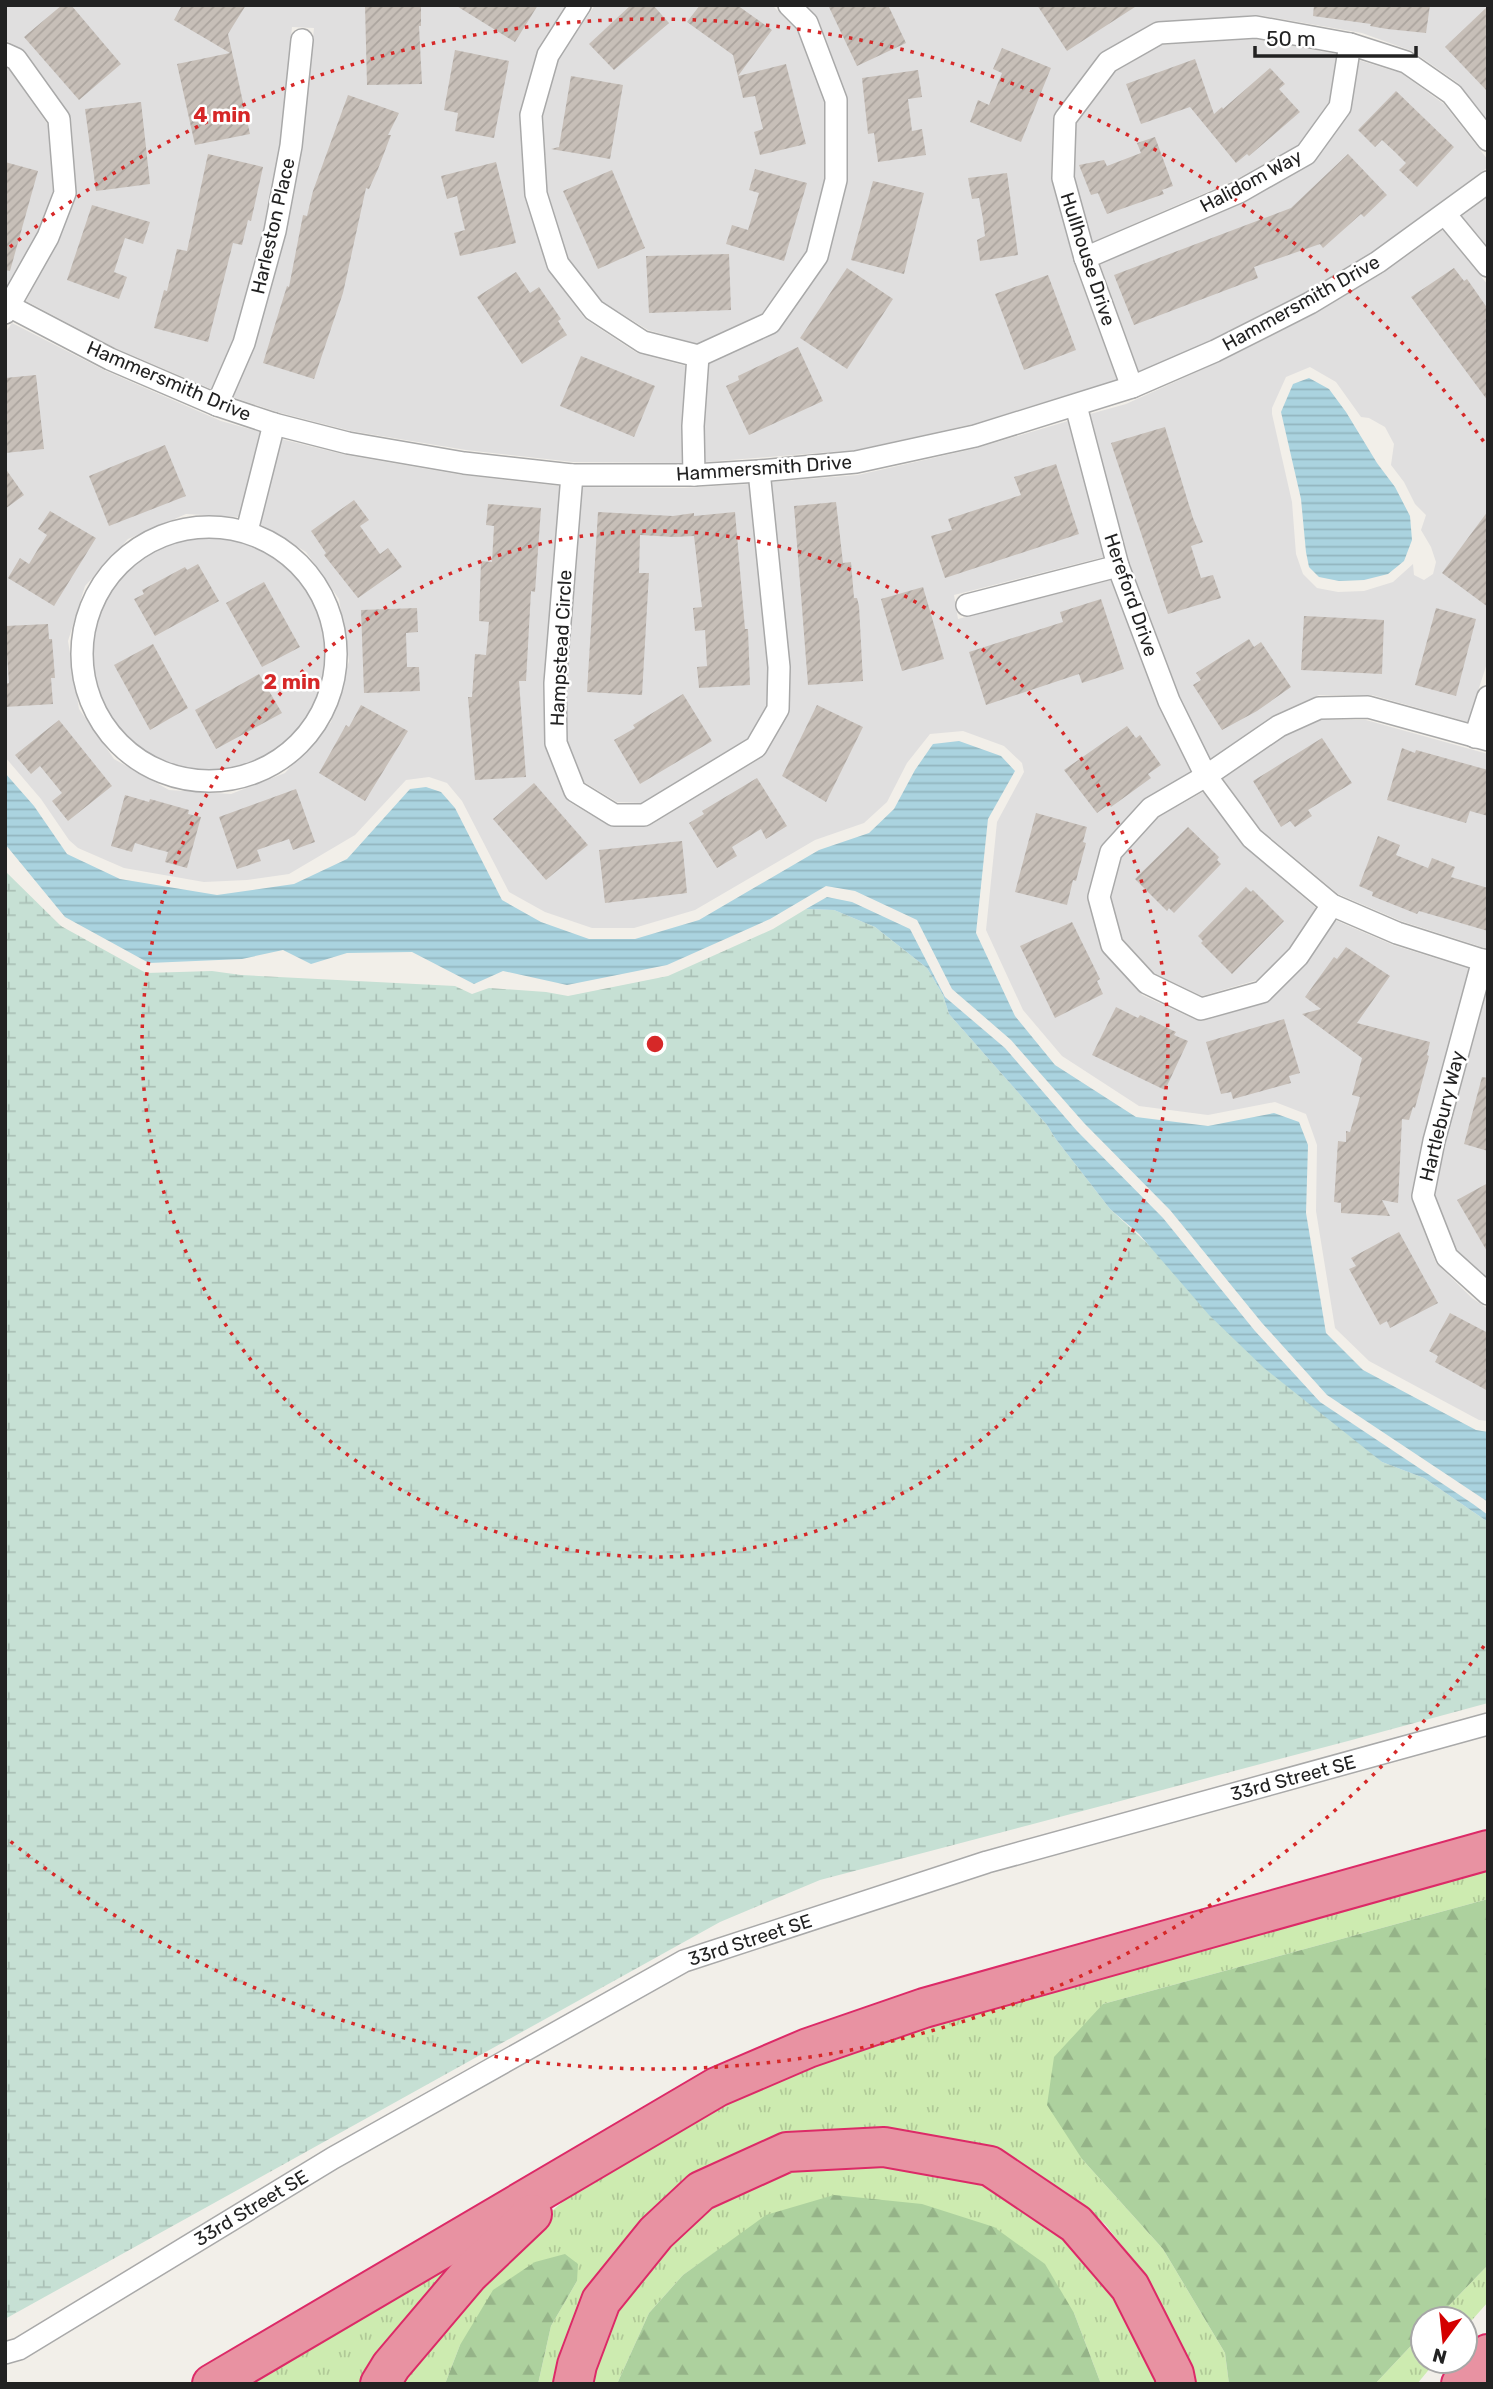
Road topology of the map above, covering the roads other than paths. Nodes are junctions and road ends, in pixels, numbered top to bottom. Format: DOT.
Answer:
graph roads {
  1 [pos="580,5"];
  2 [pos="789,5"];
  3 [pos="302,40"];
  4 [pos="1350,44"];
  5 [pos="5,54"];
  6 [pos="1488,140"];
  7 [pos="1488,182"];
  8 [pos="1446,214"];
  9 [pos="1085,258"];
  10 [pos="1488,266"];
  11 [pos="7,308"];
  12 [pos="698,356"];
  13 [pos="1132,387"];
  14 [pos="217,405"];
  15 [pos="1076,406"];
  16 [pos="274,424"];
  17 [pos="759,471"];
  18 [pos="572,474"];
  19 [pos="694,475"];
  20 [pos="247,531"];
  21 [pos="1118,566"];
  22 [pos="967,605"];
  23 [pos="1488,697"];
  24 [pos="1481,738"];
  25 [pos="1206,776"];
  26 [pos="1332,905"];
  27 [pos="1485,961"];
  28 [pos="1488,1294"];
  29 [pos="1488,1724"];
  30 [pos="1488,1850"];
  31 [pos="579,2168"];
  32 [pos="5,2353"];
  33 [pos="1488,2354"];
  34 [pos="212,2384"];
  35 [pos="380,2384"];
  36 [pos="573,2384"];
  37 [pos="1176,2384"];
  38 [pos="1461,2384"];
  1 -- 12 [label="street"];
  2 -- 12 [label="street"];
  3 -- 14 [label="street, Harleston Place"];
  4 -- 6 [label="street, Hullhouse Drive"];
  4 -- 9 [label="street, Halidom Way"];
  4 -- 9 [label="street, Hullhouse Drive"];
  5 -- 11 [label="street"];
  7 -- 8 [label="street, Hammersmith Drive"];
  8 -- 10 [label="street"];
  8 -- 13 [label="street, Hammersmith Drive"];
  9 -- 13 [label="street, Hullhouse Drive"];
  11 -- 14 [label="street, Hammersmith Drive"];
  12 -- 19 [label="street"];
  13 -- 15 [label="street, Hammersmith Drive"];
  14 -- 16 [label="street, Hammersmith Drive"];
  15 -- 17 [label="street, Hammersmith Drive"];
  15 -- 21 [label="street, Hereford Drive"];
  16 -- 18 [label="street, Hammersmith Drive"];
  16 -- 20 [label="street"];
  17 -- 18 [label="street, Hampstead Circle"];
  17 -- 19 [label="street, Hammersmith Drive"];
  18 -- 19 [label="street, Hammersmith Drive"];
  20 -- 20 [label="street"];
  21 -- 22 [label="street"];
  21 -- 25 [label="street, Hereford Drive"];
  23 -- 24 [label="street"];
  24 -- 25 [label="street"];
  25 -- 26 [label="street"];
  25 -- 26 [label="street"];
  26 -- 27 [label="street"];
  27 -- 28 [label="street, Hartlebury Way"];
  29 -- 32 [label="street, 33rd Street SE"];
  30 -- 31 [label="highway"];
  31 -- 34 [label="highway"];
  31 -- 35 [label="highway"];
  33 -- 38 [label="highway"];
  36 -- 37 [label="highway"];
}
